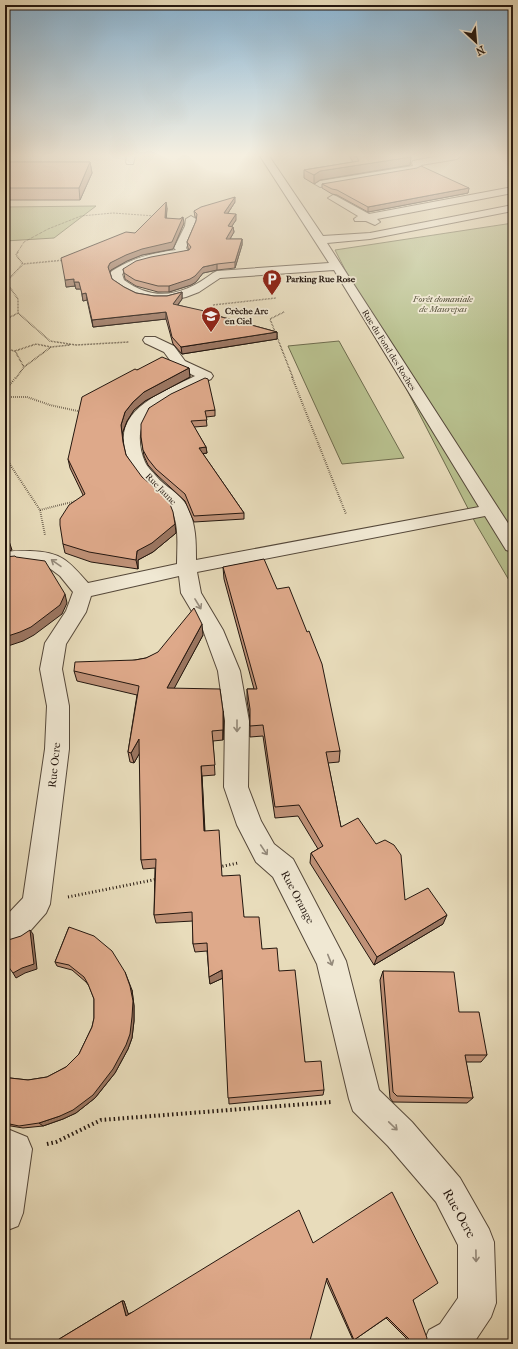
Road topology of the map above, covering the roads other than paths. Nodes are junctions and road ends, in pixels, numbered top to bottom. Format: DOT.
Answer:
graph roads {
  1 [pos="191,219"];
  2 [pos="305,219"];
  3 [pos="457,219"];
  4 [pos="319,240"];
  5 [pos="337,266"];
  6 [pos="150,340"];
  7 [pos="490,510"];
  8 [pos="513,546"];
  9 [pos="5,559"];
  10 [pos="187,568"];
  11 [pos="83,591"];
  12 [pos="5,932"];
  13 [pos="365,1099"];
  14 [pos="10,1147"];
  15 [pos="5,1213"];
  16 [pos="443,1344"];
  1 -- 5 [label="street"];
  2 -- 4 [label="street, Rue du Fond des Roches"];
  3 -- 4 [label="street"];
  4 -- 5 [label="street, Rue du Fond des Roches"];
  5 -- 7 [label="street, Rue du Fond des Roches"];
  6 -- 10 [label="street, Rue Jaune"];
  7 -- 8 [label="street, Rue du Fond des Roches"];
  7 -- 10 [label="street"];
  11 -- 9 [label="street, one-way"];
  10 -- 11 [label="street"];
  10 -- 13 [label="street, Rue Orange, one-way"];
  11 -- 12 [label="street, Rue Ocre"];
  13 -- 16 [label="street, Rue Ocre, one-way"];
  14 -- 15 [label="street"];
}
